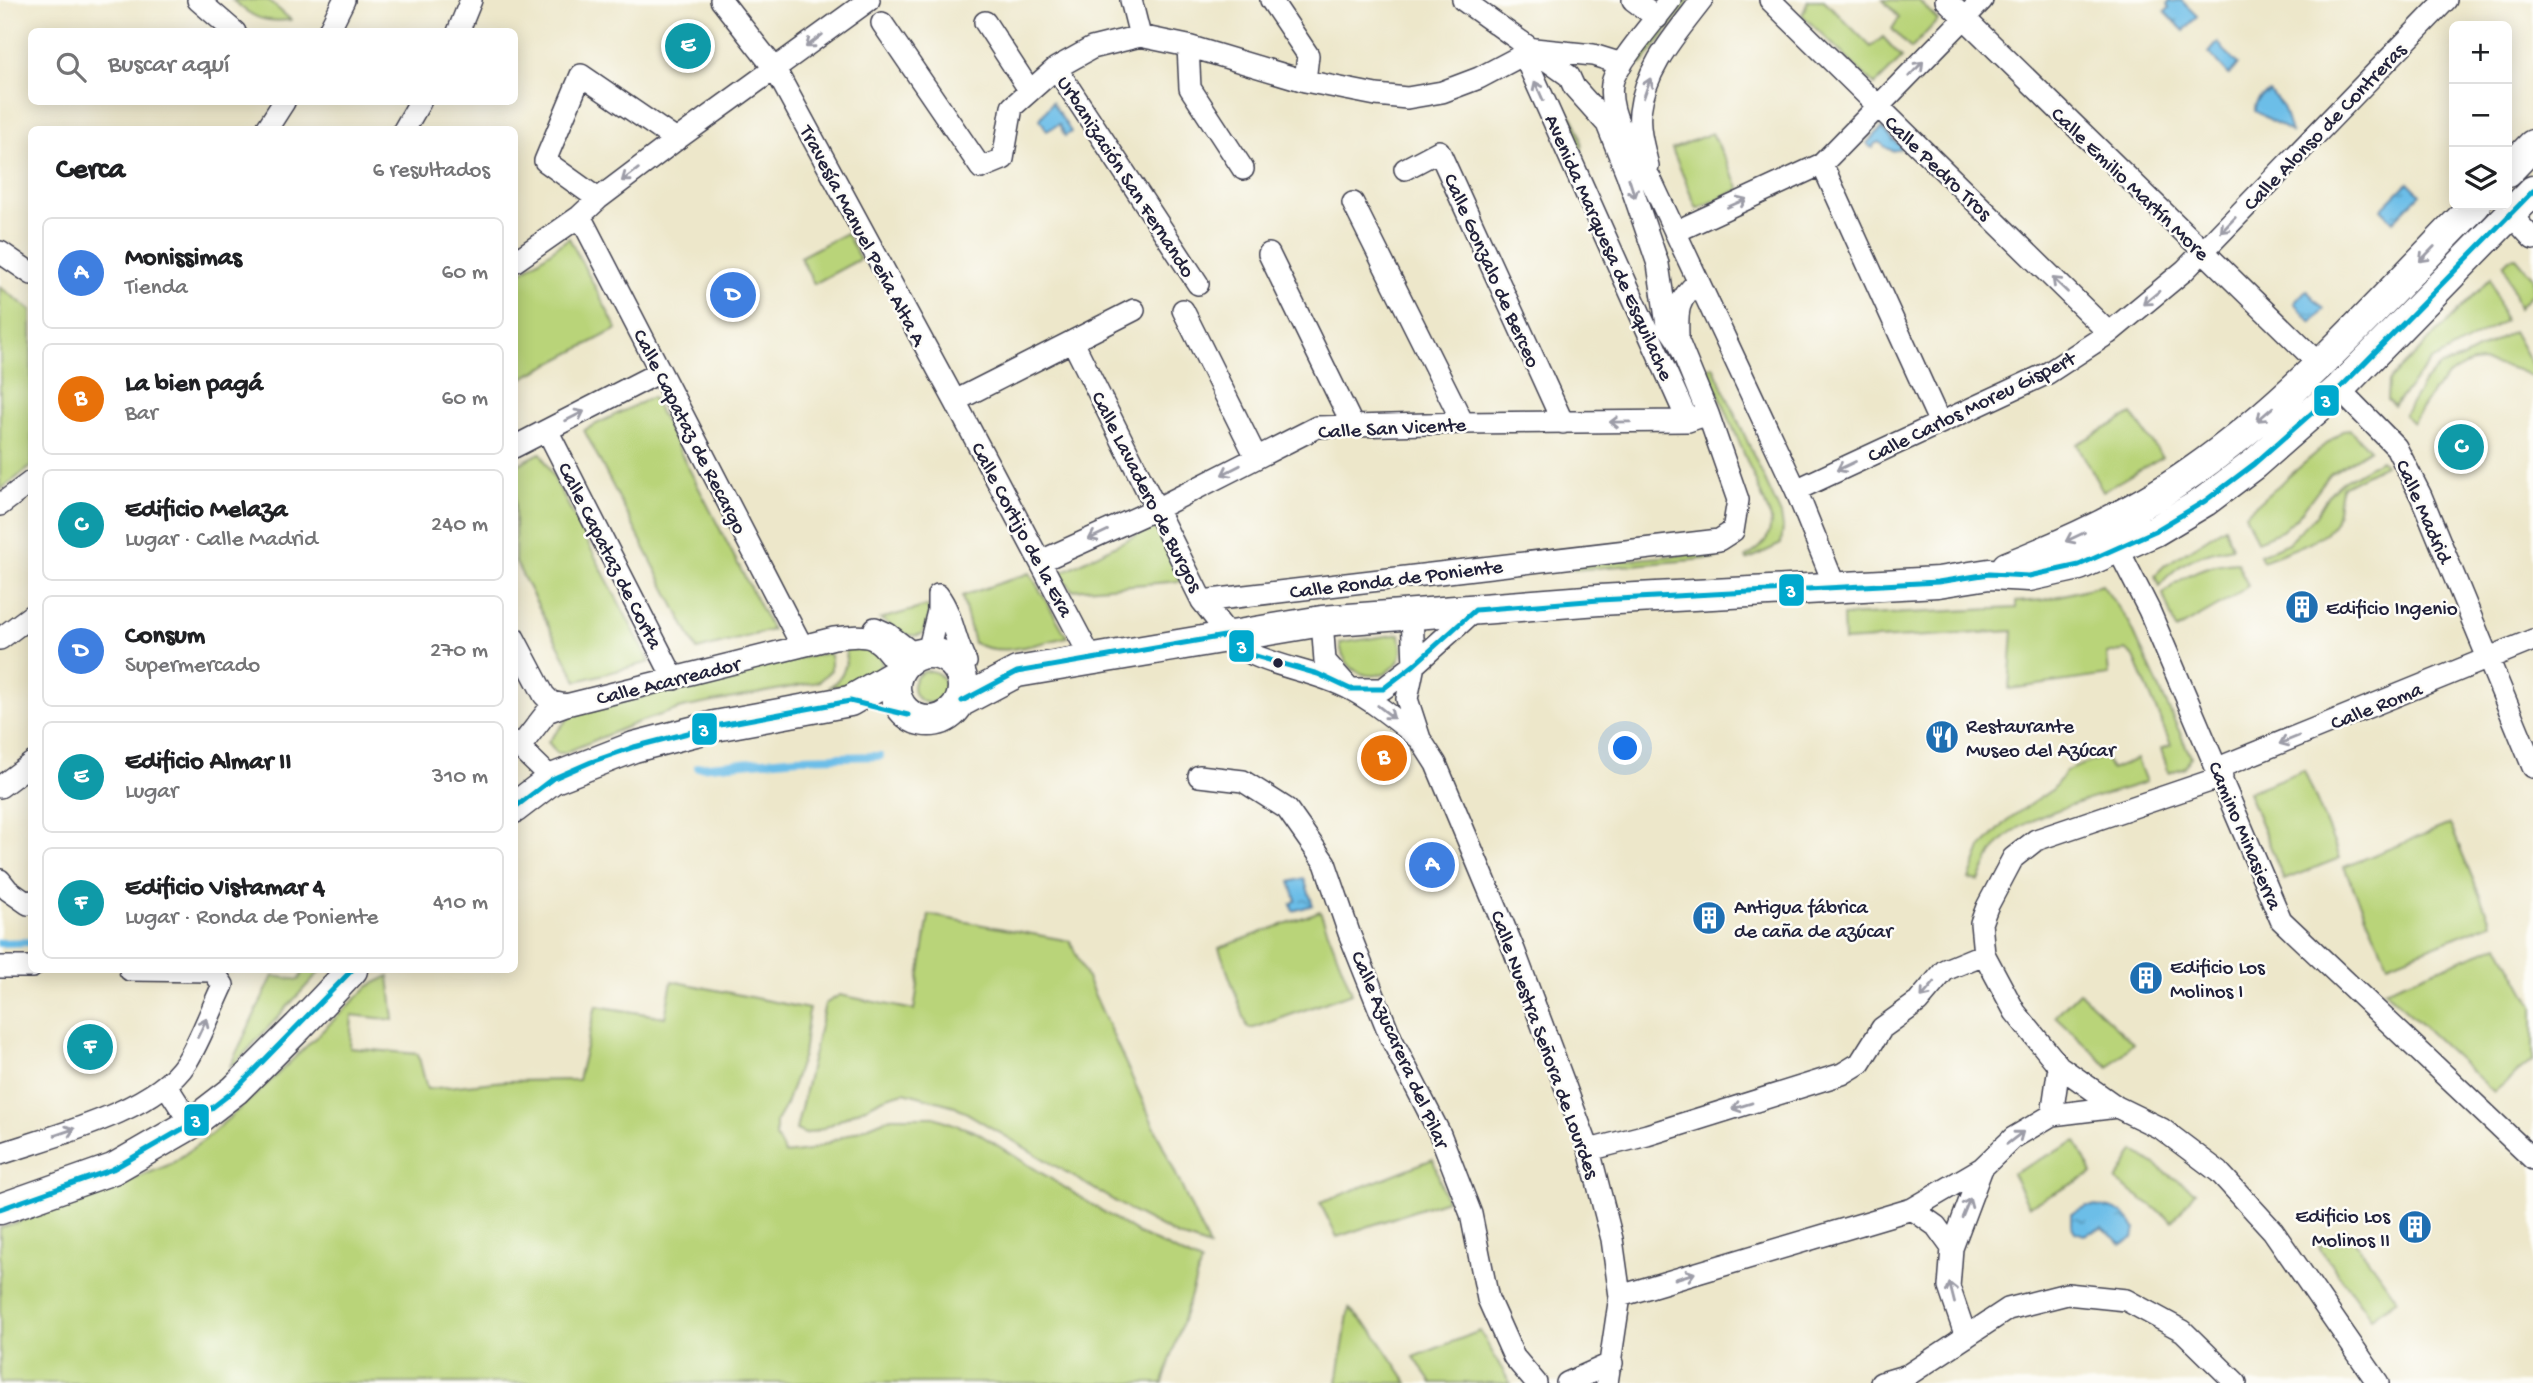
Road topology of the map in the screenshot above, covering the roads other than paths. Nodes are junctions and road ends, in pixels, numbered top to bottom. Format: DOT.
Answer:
graph roads {
  1 [pos="198,0"];
  2 [pos="344,0"];
  3 [pos="471,0"];
  4 [pos="721,0"];
  5 [pos="868,0"];
  6 [pos="1131,0"];
  7 [pos="1271,0"];
  8 [pos="1463,0"];
  9 [pos="1633,0"];
  10 [pos="1670,0"];
  11 [pos="1702,0"];
  12 [pos="1770,0"];
  13 [pos="1946,0"];
  14 [pos="1982,0"];
  15 [pos="2446,0"];
  16 [pos="1657,18"];
  17 [pos="1964,18"];
  18 [pos="985,22"];
  19 [pos="882,23"];
  20 [pos="231,28"];
  21 [pos="330,28"];
  22 [pos="460,28"];
  23 [pos="1140,36"];
  24 [pos="1188,46"];
  25 [pos="1529,51"];
  26 [pos="1622,64"];
  27 [pos="1056,68"];
  28 [pos="775,69"];
  29 [pos="1305,81"];
  30 [pos="1030,91"];
  31 [pos="282,105"];
  32 [pos="418,105"];
  33 [pos="1878,108"];
  34 [pos="269,126"];
  35 [pos="406,126"];
  36 [pos="676,141"];
  37 [pos="2533,145"];
  38 [pos="1822,164"];
  39 [pos="2512,167"];
  40 [pos="1244,169"];
  41 [pos="1405,169"];
  42 [pos="1650,178"];
  43 [pos="2533,191"];
  44 [pos="598,199"];
  45 [pos="1353,203"];
  46 [pos="2469,210"];
  47 [pos="2510,214"];
  48 [pos="580,216"];
  49 [pos="1675,232"];
  50 [pos="2533,239"];
  51 [pos="0,252"];
  52 [pos="2202,253"];
  53 [pos="1269,254"];
  54 [pos="518,259"];
  55 [pos="28,271"];
  56 [pos="1698,282"];
  57 [pos="1198,284"];
  58 [pos="1135,310"];
  59 [pos="1183,310"];
  60 [pos="2109,333"];
  61 [pos="1678,341"];
  62 [pos="1073,342"];
  63 [pos="2319,364"];
  64 [pos="660,372"];
  65 [pos="2339,388"];
  66 [pos="955,401"];
  67 [pos="1698,417"];
  68 [pos="1463,423"];
  69 [pos="1563,423"];
  70 [pos="1940,423"];
  71 [pos="1353,426"];
  72 [pos="547,430"];
  73 [pos="518,445"];
  74 [pos="1256,457"];
  75 [pos="28,484"];
  76 [pos="1796,490"];
  77 [pos="0,505"];
  78 [pos="1156,509"];
  79 [pos="2118,549"];
  80 [pos="1589,554"];
  81 [pos="1041,561"];
  82 [pos="1989,574"];
  83 [pos="1836,589"];
  84 [pos="1202,601"];
  85 [pos="1475,610"];
  86 [pos="1412,614"];
  87 [pos="28,618"];
  88 [pos="1322,621"];
  89 [pos="1230,635"];
  90 [pos="0,639"];
  91 [pos="2533,640"];
  92 [pos="518,646"];
  93 [pos="802,646"];
  94 [pos="1091,658"];
  95 [pos="2488,659"];
  96 [pos="926,662"];
  97 [pos="1414,665"];
  98 [pos="1017,672"];
  99 [pos="674,679"];
  100 [pos="1350,689"];
  101 [pos="850,701"];
  102 [pos="962,701"];
  103 [pos="566,705"];
  104 [pos="908,715"];
  105 [pos="1420,739"];
  106 [pos="518,744"];
  107 [pos="518,746"];
  108 [pos="28,766"];
  109 [pos="2533,766"];
  110 [pos="2220,773"];
  111 [pos="1199,776"];
  112 [pos="552,779"];
  113 [pos="0,787"];
  114 [pos="518,805"];
  115 [pos="0,880"];
  116 [pos="28,901"];
  117 [pos="1984,954"];
  118 [pos="0,967"];
  119 [pos="28,967"];
  120 [pos="214,973"];
  121 [pos="349,973"];
  122 [pos="2059,1066"];
  123 [pos="166,1085"];
  124 [pos="2117,1107"];
  125 [pos="2052,1115"];
  126 [pos="191,1124"];
  127 [pos="1589,1150"];
  128 [pos="0,1154"];
  129 [pos="2533,1159"];
  130 [pos="1982,1168"];
  131 [pos="0,1209"];
  132 [pos="1912,1209"];
  133 [pos="1952,1248"];
  134 [pos="1620,1296"];
  135 [pos="1966,1337"];
  136 [pos="1609,1373"];
  137 [pos="1536,1383"];
  138 [pos="1567,1383"];
  139 [pos="1881,1383"];
  140 [pos="2235,1383"];
  141 [pos="2378,1383"];
  1 -- 20 [label="street"];
  2 -- 21 [label="street"];
  3 -- 22 [label="street"];
  4 -- 28 [label="street, Travesía Manuel Peña Alta A"];
  5 -- 28 [label="street, one-way"];
  6 -- 23 [label="street"];
  7 -- 29 [label="street"];
  8 -- 25 [label="street, Avenida Marquesa de Esquilache"];
  9 -- 16 [label="street"];
  10 -- 16 [label="street"];
  42 -- 11 [label="street, one-way"];
  12 -- 33 [label="street, Calle Pedro Tros"];
  13 -- 17 [label="street, Calle Emilio Martín More"];
  14 -- 17 [label="street"];
  15 -- 52 [label="street, Calle Alonso de Contreras, one-way"];
  16 -- 26 [label="street"];
  33 -- 17 [label="street, one-way"];
  17 -- 52 [label="street, Calle Emilio Martín More"];
  18 -- 30 [label="street, Urbanización San Fernando"];
  19 -- 30 [label="street, Urbanización San Fernando"];
  23 -- 24 [label="street, Urbanización San Fernando"];
  23 -- 27 [label="street, Urbanización San Fernando"];
  24 -- 29 [label="street, Urbanización San Fernando"];
  24 -- 40 [label="street"];
  25 -- 26 [label="street"];
  25 -- 29 [label="street, Urbanización San Fernando"];
  25 -- 61 [label="street, Avenida Marquesa de Esquilache, one-way"];
  67 -- 25 [label="street, Avenida Marquesa de Esquilache, one-way"];
  26 -- 42 [label="street"];
  27 -- 30 [label="street, Urbanización San Fernando"];
  27 -- 57 [label="street, Urbanización San Fernando"];
  28 -- 36 [label="street"];
  28 -- 66 [label="street, Travesía Manuel Peña Alta A"];
  31 -- 34 [label="street"];
  32 -- 35 [label="street"];
  33 -- 38 [label="street"];
  60 -- 33 [label="street, Calle Pedro Tros, one-way"];
  36 -- 44 [label="street, one-way"];
  36 -- 44 [label="street"];
  37 -- 39 [label="main road"];
  49 -- 38 [label="street, one-way"];
  38 -- 70 [label="street"];
  41 -- 69 [label="street, Calle Gonzalo de Berceo"];
  42 -- 49 [label="street"];
  43 -- 47 [label="main road"];
  44 -- 48 [label="street"];
  45 -- 68 [label="street"];
  46 -- 63 [label="main road, one-way"];
  47 -- 50 [label="street"];
  47 -- 65 [label="main road"];
  48 -- 54 [label="street"];
  48 -- 64 [label="street, Calle Capataz de Recargo"];
  49 -- 56 [label="street"];
  51 -- 55 [label="street"];
  52 -- 60 [label="street, Calle Carlos Moreu Gispert, one-way"];
  52 -- 63 [label="street, Calle Emilio Martín More"];
  53 -- 71 [label="street"];
  56 -- 61 [label="street, Avenida Marquesa de Esquilache"];
  56 -- 76 [label="street"];
  58 -- 62 [label="street"];
  59 -- 74 [label="street"];
  60 -- 70 [label="street, Calle Carlos Moreu Gispert"];
  61 -- 67 [label="street, Avenida Marquesa de Esquilache"];
  62 -- 66 [label="street"];
  62 -- 78 [label="street, Calle Lavadero de Burgos"];
  63 -- 82 [label="main road, one-way"];
  72 -- 64 [label="street, one-way"];
  64 -- 93 [label="street, Calle Capataz de Recargo"];
  65 -- 79 [label="main road"];
  65 -- 95 [label="street, Calle Madrid"];
  66 -- 81 [label="street, Calle Cortijo de la Era"];
  67 -- 69 [label="street, Calle San Vicente, one-way"];
  67 -- 80 [label="street, Avenida Marquesa de Esquilache"];
  68 -- 69 [label="street, Calle San Vicente"];
  68 -- 71 [label="street, Calle San Vicente"];
  70 -- 76 [label="street, Calle Carlos Moreu Gispert, one-way"];
  71 -- 74 [label="street, Calle San Vicente"];
  72 -- 73 [label="street"];
  72 -- 99 [label="street, Calle Capataz de Corta"];
  74 -- 78 [label="street, Calle San Vicente, one-way"];
  75 -- 77 [label="street"];
  76 -- 83 [label="street"];
  78 -- 81 [label="street, Calle San Vicente, one-way"];
  78 -- 84 [label="street, Calle Lavadero de Burgos"];
  79 -- 82 [label="main road"];
  79 -- 110 [label="street, Camino Minasierra"];
  80 -- 84 [label="street, Calle Ronda de Poniente"];
  81 -- 94 [label="street, Calle Cortijo de la Era"];
  82 -- 83 [label="main road"];
  83 -- 85 [label="main road"];
  84 -- 89 [label="street, Calle Lavadero de Burgos"];
  85 -- 86 [label="main road"];
  85 -- 97 [label="street"];
  86 -- 88 [label="main road"];
  86 -- 97 [label="street, Calle Nuestra Señora de Lourdes"];
  87 -- 90 [label="street"];
  88 -- 89 [label="main road"];
  88 -- 100 [label="street"];
  89 -- 94 [label="main road"];
  89 -- 100 [label="street, Calle Nuestra Señora de Lourdes"];
  91 -- 95 [label="street, Calle Roma"];
  92 -- 103 [label="street"];
  93 -- 96 [label="street, Calle Acarreador"];
  93 -- 99 [label="street, Calle Acarreador"];
  94 -- 98 [label="main road"];
  95 -- 109 [label="street, Calle Madrid"];
  95 -- 110 [label="street, Calle Roma, one-way"];
  96 -- 96 [label="street"];
  96 -- 98 [label="main road"];
  96 -- 101 [label="main road"];
  96 -- 102 [label="main road"];
  96 -- 104 [label="main road"];
  97 -- 100 [label="street"];
  97 -- 105 [label="street, Calle Nuestra Señora de Lourdes"];
  98 -- 102 [label="main road"];
  99 -- 103 [label="street, Calle Acarreador"];
  100 -- 105 [label="street, Calle Nuestra Señora de Lourdes, one-way"];
  101 -- 104 [label="main road"];
  101 -- 112 [label="main road"];
  102 -- 104 [label="main road"];
  103 -- 106 [label="street, Calle Acarreador"];
  105 -- 127 [label="street, Calle Nuestra Señora de Lourdes"];
  107 -- 112 [label="street"];
  108 -- 113 [label="street"];
  110 -- 117 [label="street, Calle Roma"];
  110 -- 129 [label="street, Camino Minasierra"];
  111 -- 137 [label="street, Calle Azucarera del Pilar"];
  112 -- 114 [label="main road"];
  115 -- 116 [label="street"];
  117 -- 122 [label="street"];
  117 -- 127 [label="street, one-way"];
  118 -- 119 [label="street"];
  123 -- 120 [label="street, one-way"];
  121 -- 126 [label="main road"];
  122 -- 124 [label="street"];
  122 -- 125 [label="street"];
  123 -- 126 [label="street"];
  128 -- 123 [label="street, one-way"];
  124 -- 125 [label="street"];
  124 -- 141 [label="street"];
  130 -- 125 [label="street, one-way"];
  126 -- 131 [label="main road"];
  127 -- 134 [label="street, Calle Nuestra Señora de Lourdes"];
  130 -- 132 [label="street"];
  133 -- 130 [label="street, one-way"];
  132 -- 133 [label="street"];
  134 -- 132 [label="street, one-way"];
  135 -- 133 [label="street, one-way"];
  134 -- 136 [label="street, Calle Nuestra Señora de Lourdes"];
  135 -- 139 [label="street"];
  135 -- 140 [label="street"];
  136 -- 138 [label="street, Calle Nuestra Señora de Lourdes"];
}
